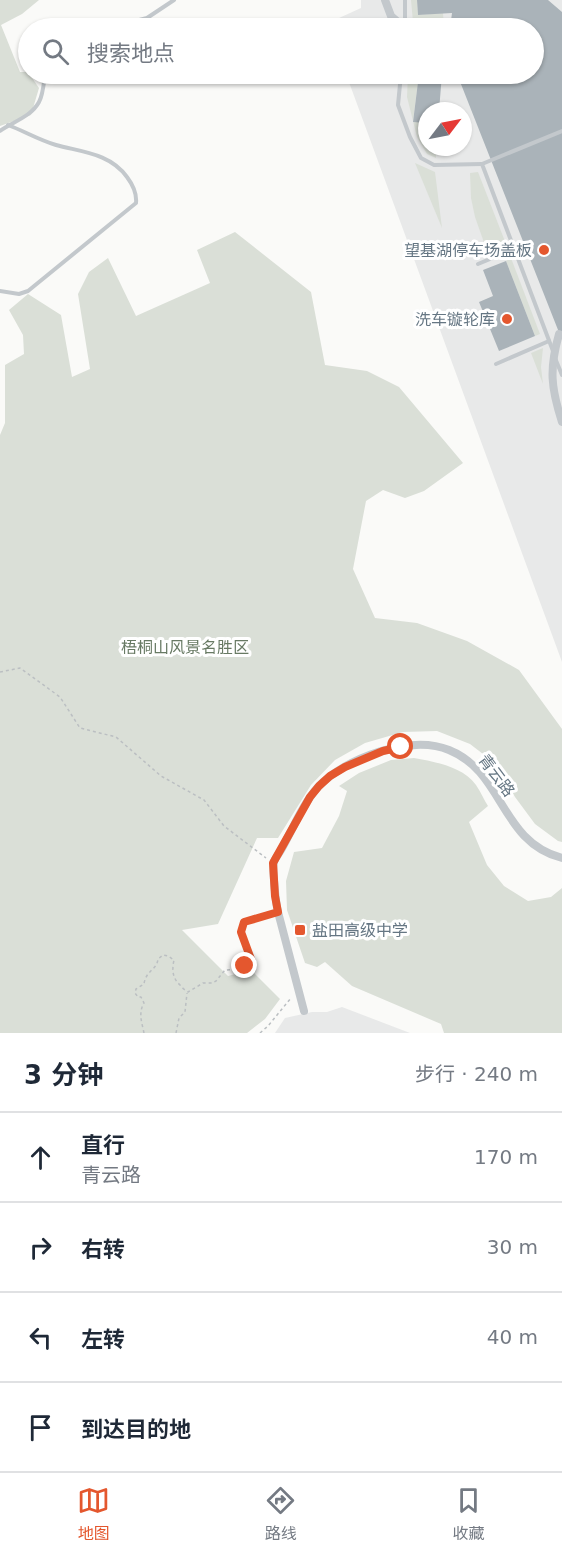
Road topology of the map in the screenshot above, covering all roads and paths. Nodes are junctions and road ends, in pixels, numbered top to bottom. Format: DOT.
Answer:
graph roads {
  1 [pos="174,0"];
  2 [pos="386,0"];
  3 [pos="405,0"];
  4 [pos="147,18"];
  5 [pos="394,18"];
  6 [pos="405,18"];
  7 [pos="43,84"];
  8 [pos="400,84"];
  9 [pos="8,125"];
  10 [pos="0,131"];
  11 [pos="562,131"];
  12 [pos="482,164"];
  13 [pos="514,249"];
  14 [pos="478,264"];
  15 [pos="0,291"];
  16 [pos="560,334"];
  17 [pos="549,341"];
  18 [pos="496,364"];
  19 [pos="562,375"];
  20 [pos="562,422"];
  21 [pos="0,672"];
  22 [pos="562,858"];
  23 [pos="273,863"];
  24 [pos="278,912"];
  25 [pos="188,992"];
  26 [pos="299,993"];
  27 [pos="304,1011"];
  28 [pos="144,1033"];
  29 [pos="176,1033"];
  30 [pos="260,1033"];
  1 -- 4 [label="lane"];
  2 -- 5 [label="street, bridge"];
  3 -- 6 [label="lane"];
  7 -- 9 [label="lane"];
  8 -- 12 [label="lane"];
  9 -- 10 [label="lane"];
  9 -- 15 [label="lane"];
  11 -- 12 [label="lane"];
  12 -- 13 [label="lane"];
  13 -- 14 [label="lane"];
  13 -- 17 [label="lane"];
  16 -- 20 [label="street, bridge"];
  17 -- 18 [label="lane"];
  17 -- 19 [label="lane"];
  21 -- 23 [label="path"];
  22 -- 23 [label="street, 青云路"];
  23 -- 24 [label="street"];
  24 -- 25 [label="path"];
  24 -- 26 [label="street"];
  25 -- 28 [label="path"];
  25 -- 29 [label="path"];
  26 -- 27 [label="street"];
  26 -- 30 [label="path"];
}
